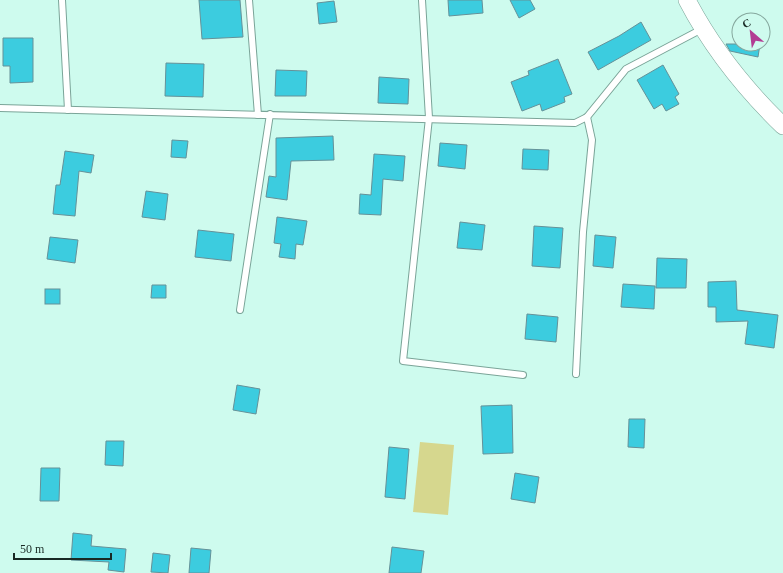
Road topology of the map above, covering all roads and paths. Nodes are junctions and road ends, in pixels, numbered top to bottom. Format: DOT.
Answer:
graph roads {
  1 [pos="62,0"];
  2 [pos="249,0"];
  3 [pos="422,0"];
  4 [pos="687,0"];
  5 [pos="702,28"];
  6 [pos="0,108"];
  7 [pos="68,110"];
  8 [pos="270,114"];
  9 [pos="258,115"];
  10 [pos="587,117"];
  11 [pos="429,118"];
  12 [pos="783,126"];
  13 [pos="240,310"];
  14 [pos="576,374"];
  15 [pos="523,375"];
  1 -- 7 [label="lane"];
  2 -- 9 [label="lane"];
  3 -- 11 [label="lane"];
  4 -- 5 [label="street"];
  5 -- 10 [label="lane"];
  5 -- 12 [label="street"];
  6 -- 7 [label="lane"];
  7 -- 9 [label="lane"];
  8 -- 9 [label="lane"];
  8 -- 11 [label="lane"];
  8 -- 13 [label="lane"];
  10 -- 11 [label="lane"];
  10 -- 14 [label="lane"];
  11 -- 15 [label="lane"];
}
